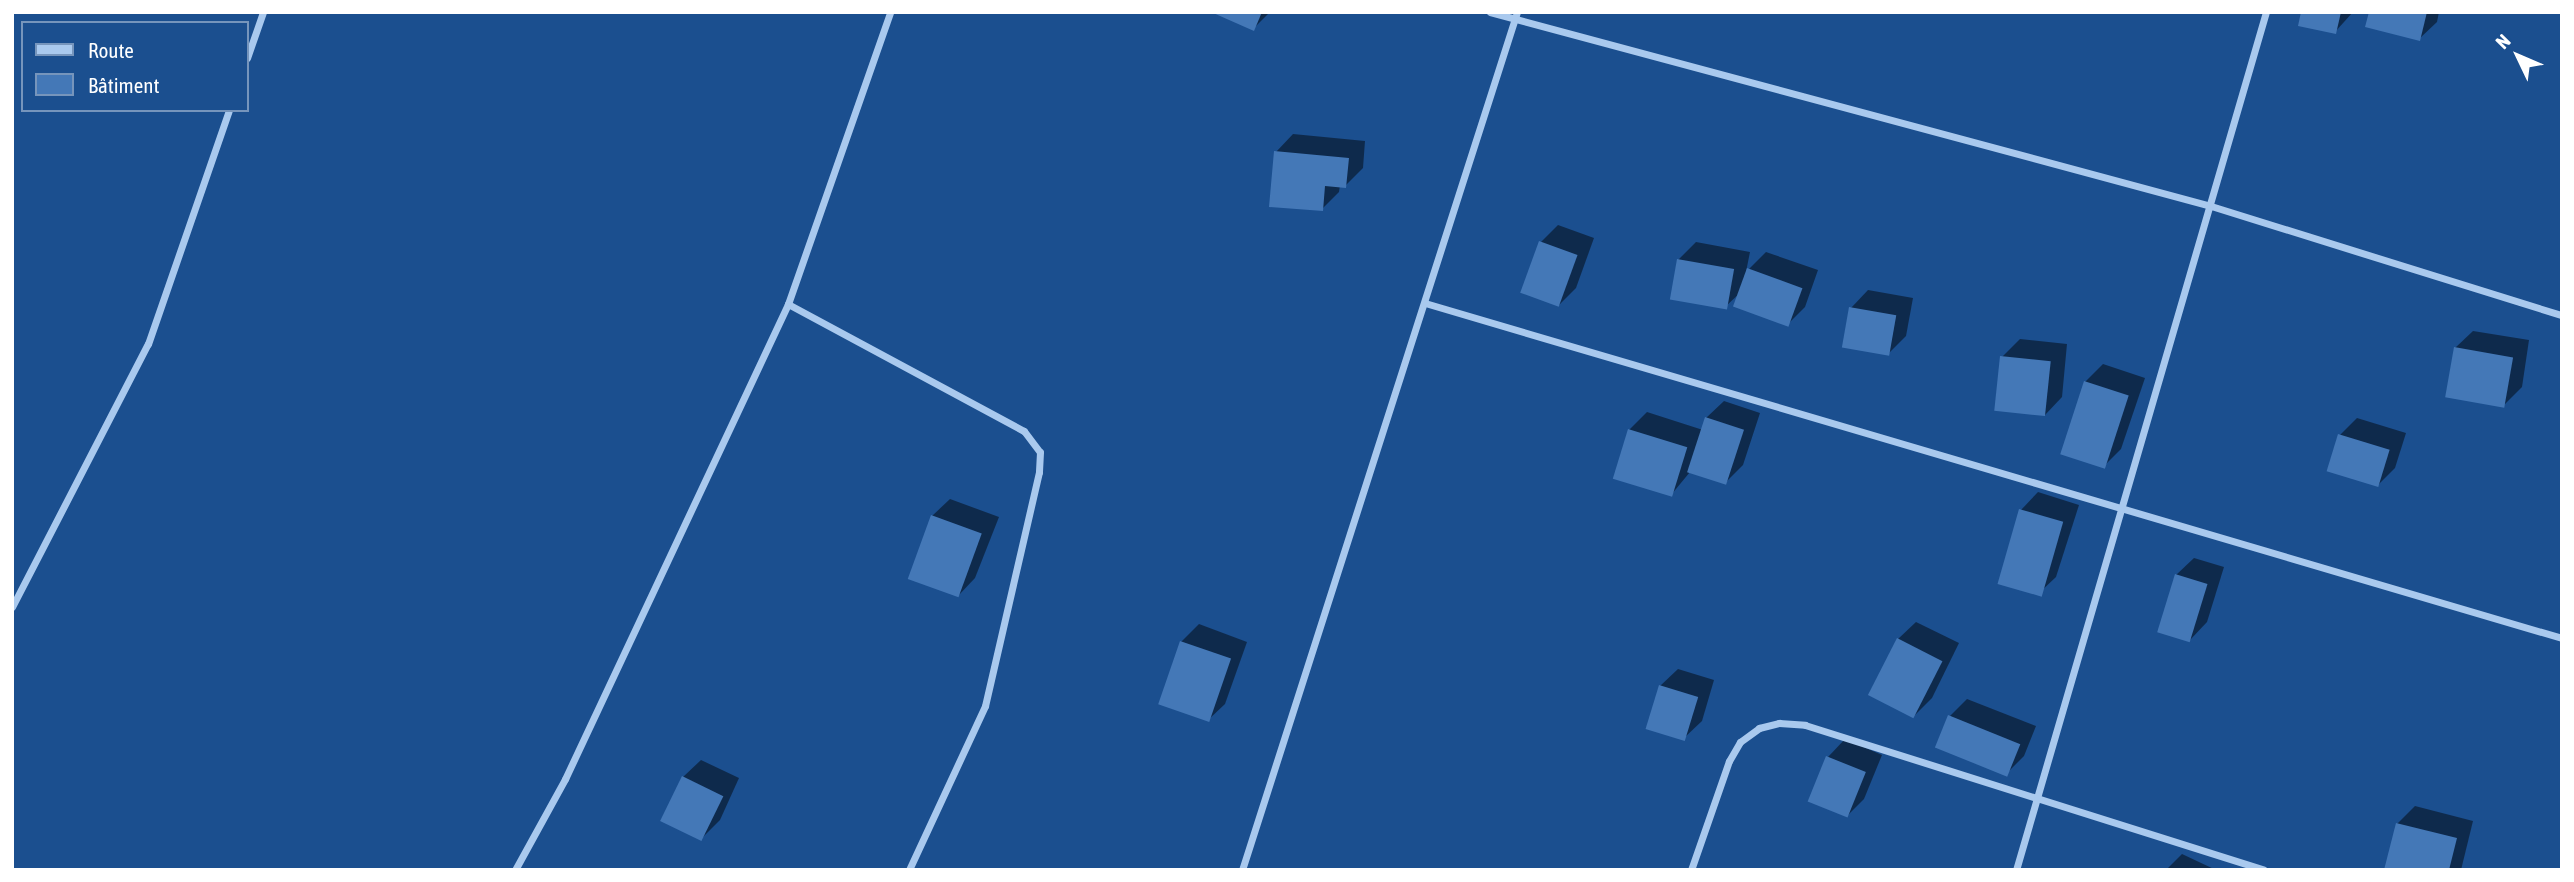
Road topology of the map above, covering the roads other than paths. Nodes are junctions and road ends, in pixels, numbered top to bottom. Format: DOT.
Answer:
graph roads {
  1 [pos="263,12"];
  2 [pos="890,12"];
  3 [pos="1490,12"];
  4 [pos="2266,12"];
  5 [pos="1516,16"];
  6 [pos="248,55"];
  7 [pos="228,112"];
  8 [pos="2211,206"];
  9 [pos="1425,303"];
  10 [pos="788,304"];
  11 [pos="2562,315"];
  12 [pos="2124,508"];
  13 [pos="12,607"];
  14 [pos="2562,638"];
  15 [pos="2037,798"];
  16 [pos="515,870"];
  17 [pos="909,870"];
  18 [pos="1242,870"];
  19 [pos="1691,870"];
  20 [pos="2016,870"];
  21 [pos="2264,870"];
  1 -- 6 [label="street"];
  2 -- 10 [label="street"];
  3 -- 5 [label="street"];
  4 -- 8 [label="street"];
  5 -- 8 [label="street"];
  5 -- 9 [label="street"];
  7 -- 13 [label="street"];
  8 -- 11 [label="street"];
  8 -- 12 [label="street"];
  9 -- 12 [label="street"];
  9 -- 18 [label="street"];
  10 -- 16 [label="street"];
  10 -- 17 [label="street"];
  12 -- 14 [label="street"];
  12 -- 15 [label="street"];
  15 -- 19 [label="street"];
  15 -- 20 [label="street"];
  15 -- 21 [label="street"];
}
